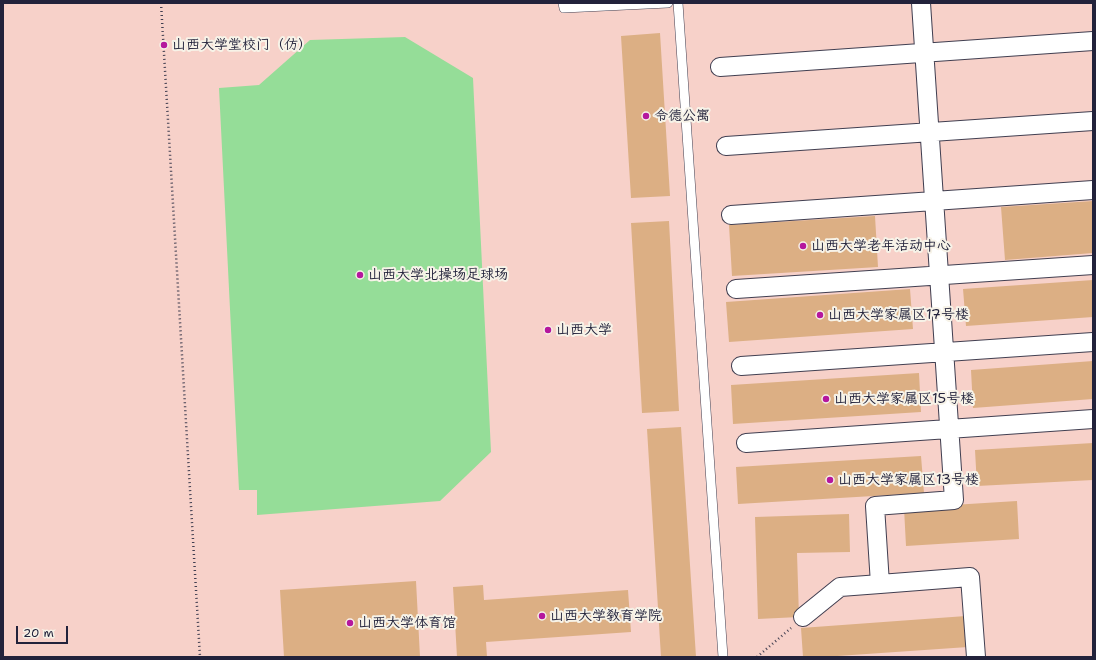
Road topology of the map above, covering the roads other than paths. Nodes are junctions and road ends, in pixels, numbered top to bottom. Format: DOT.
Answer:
graph roads {
  1 [pos="564,3"];
  2 [pos="668,3"];
  3 [pos="678,3"];
  4 [pos="921,3"];
  5 [pos="1093,41"];
  6 [pos="924,53"];
  7 [pos="720,67"];
  8 [pos="1093,121"];
  9 [pos="930,132"];
  10 [pos="726,146"];
  11 [pos="1093,190"];
  12 [pos="934,201"];
  13 [pos="731,215"];
  14 [pos="1093,265"];
  15 [pos="939,275"];
  16 [pos="736,289"];
  17 [pos="1093,342"];
  18 [pos="944,352"];
  19 [pos="741,366"];
  20 [pos="1093,419"];
  21 [pos="949,429"];
  22 [pos="746,443"];
  23 [pos="880,584"];
  24 [pos="804,618"];
  25 [pos="723,657"];
  26 [pos="976,657"];
  1 -- 2 [label="lane"];
  3 -- 25 [label="lane"];
  4 -- 6 [label="street"];
  5 -- 6 [label="street"];
  6 -- 7 [label="street"];
  6 -- 9 [label="street"];
  8 -- 9 [label="street"];
  9 -- 10 [label="street"];
  9 -- 12 [label="street"];
  11 -- 12 [label="street"];
  12 -- 13 [label="street"];
  12 -- 15 [label="street"];
  14 -- 15 [label="street"];
  15 -- 16 [label="street"];
  15 -- 18 [label="street"];
  17 -- 18 [label="street"];
  18 -- 19 [label="street"];
  18 -- 21 [label="street"];
  20 -- 21 [label="street"];
  21 -- 22 [label="street"];
  21 -- 23 [label="street"];
  23 -- 24 [label="street"];
  23 -- 26 [label="street"];
}
